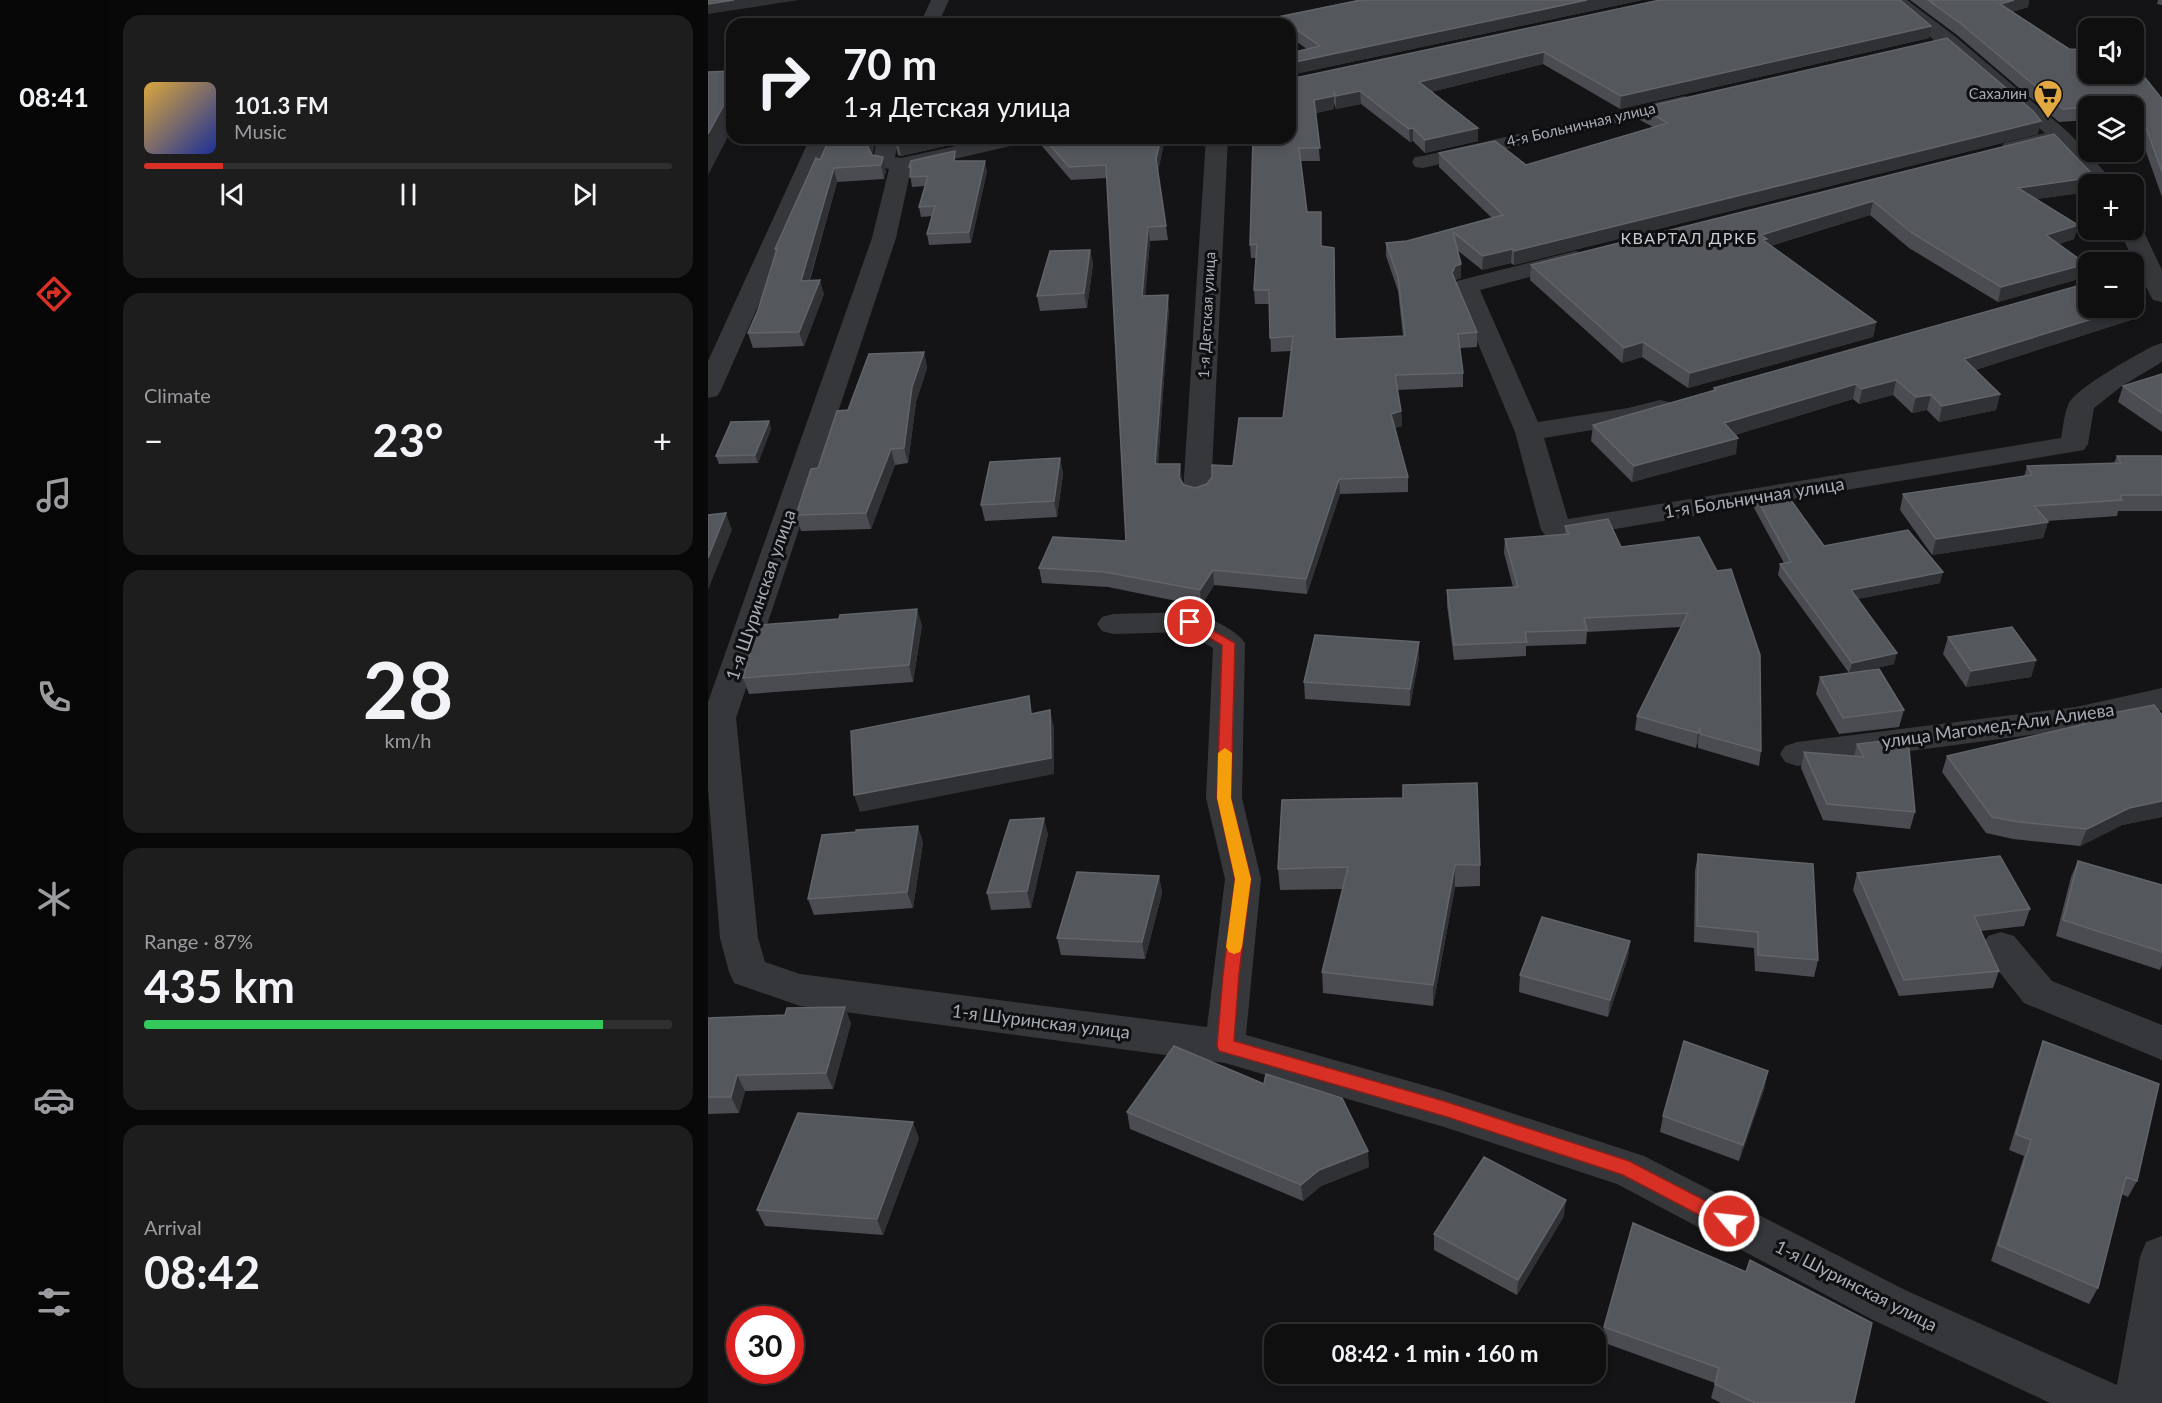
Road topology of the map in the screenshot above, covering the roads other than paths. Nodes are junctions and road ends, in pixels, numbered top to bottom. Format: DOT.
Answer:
graph roads {
  1 [pos="961,0"];
  2 [pos="1383,0"];
  3 [pos="1895,0"];
  4 [pos="938,2"];
  5 [pos="931,18"];
  6 [pos="1296,18"];
  7 [pos="1949,41"];
  8 [pos="1926,46"];
  9 [pos="1698,99"];
  10 [pos="2061,136"];
  11 [pos="818,144"];
  12 [pos="975,144"];
  13 [pos="1217,144"];
  14 [pos="1993,153"];
  15 [pos="891,155"];
  16 [pos="1423,162"];
  17 [pos="2095,174"];
  18 [pos="1592,254"];
  19 [pos="2144,274"];
  20 [pos="2162,295"];
  21 [pos="2162,351"];
  22 [pos="708,390"];
  23 [pos="1686,400"];
  24 [pos="1529,432"];
  25 [pos="1197,492"];
  26 [pos="1113,624"];
  27 [pos="2162,699"];
  28 [pos="1797,754"];
  29 [pos="2001,947"];
  30 [pos="2162,1043"];
  31 [pos="1225,1046"];
  32 [pos="2162,1257"];
  33 [pos="2103,1403"];
  34 [pos="2138,1403"];
  1 -- 4 [label="street"];
  2 -- 6 [label="street"];
  3 -- 7 [label="street"];
  4 -- 5 [label="street"];
  7 -- 8 [label="street"];
  7 -- 10 [label="street"];
  9 -- 16 [label="street, 4-я Больничная улица"];
  10 -- 14 [label="street"];
  10 -- 17 [label="street"];
  11 -- 22 [label="street"];
  12 -- 15 [label="street"];
  13 -- 25 [label="street, 1-я Детская улица"];
  15 -- 31 [label="street, 1-я Шуринская улица"];
  18 -- 24 [label="street, 1-я Больничная улица"];
  19 -- 20 [label="street"];
  21 -- 24 [label="street, 1-я Больничная улица"];
  23 -- 24 [label="street"];
  26 -- 31 [label="street"];
  27 -- 28 [label="street, улица Магомед-Али Алиева"];
  29 -- 30 [label="street"];
  31 -- 33 [label="street, 1-я Шуринская улица"];
  32 -- 34 [label="street"];
}
